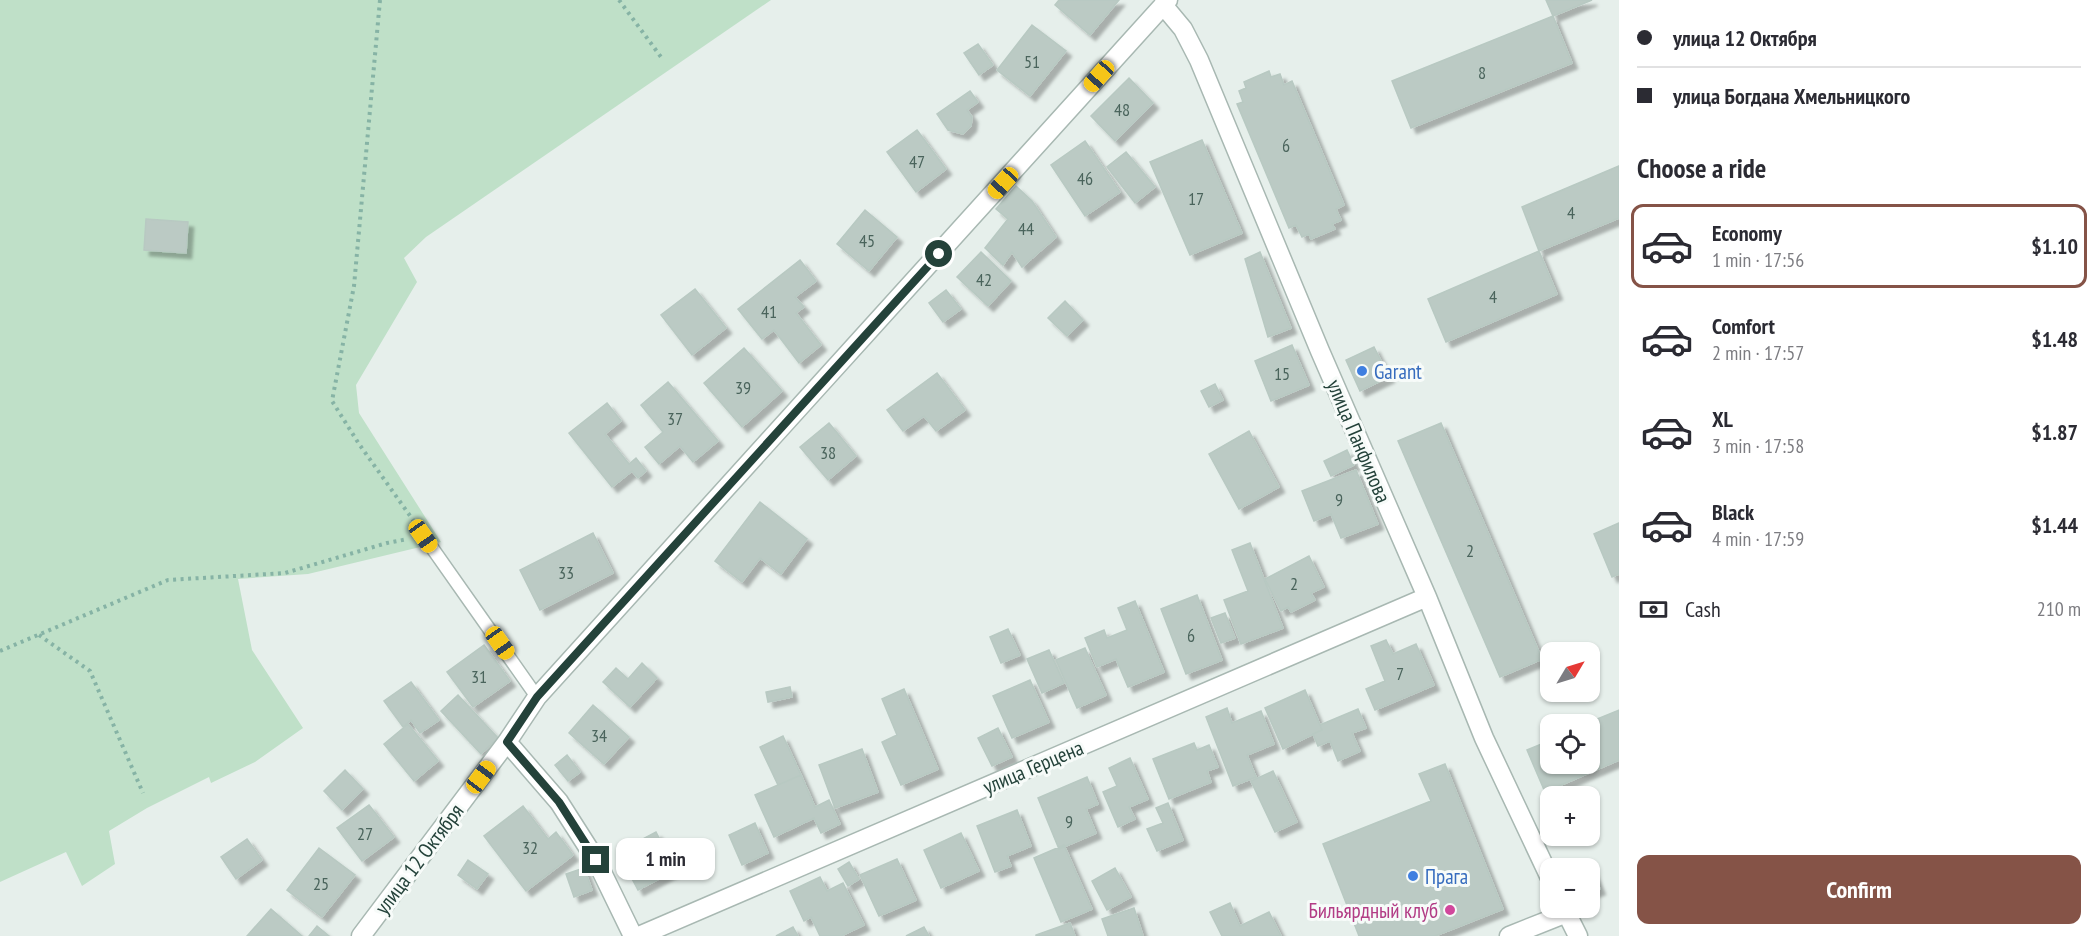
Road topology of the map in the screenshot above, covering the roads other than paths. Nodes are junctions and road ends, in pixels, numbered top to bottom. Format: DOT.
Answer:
graph roads {
  1 [pos="1166,3"];
  2 [pos="423,536"];
  3 [pos="1427,597"];
  4 [pos="537,697"];
  5 [pos="507,742"];
  6 [pos="1541,858"];
  7 [pos="1548,918"];
  8 [pos="1570,918"];
  9 [pos="361,936"];
  10 [pos="633,936"];
  11 [pos="639,936"];
  12 [pos="1509,936"];
  13 [pos="1578,936"];
  1 -- 3 [label="street, улица Панфилова"];
  1 -- 4 [label="street, улица 12 Октября"];
  2 -- 4 [label="lane"];
  3 -- 6 [label="street, улица Панфилова"];
  3 -- 11 [label="street, улица Герцена"];
  4 -- 5 [label="street, улица 12 Октября"];
  5 -- 9 [label="street, улица 12 Октября"];
  5 -- 10 [label="street"];
  7 -- 12 [label="street"];
  8 -- 13 [label="street"];
}
